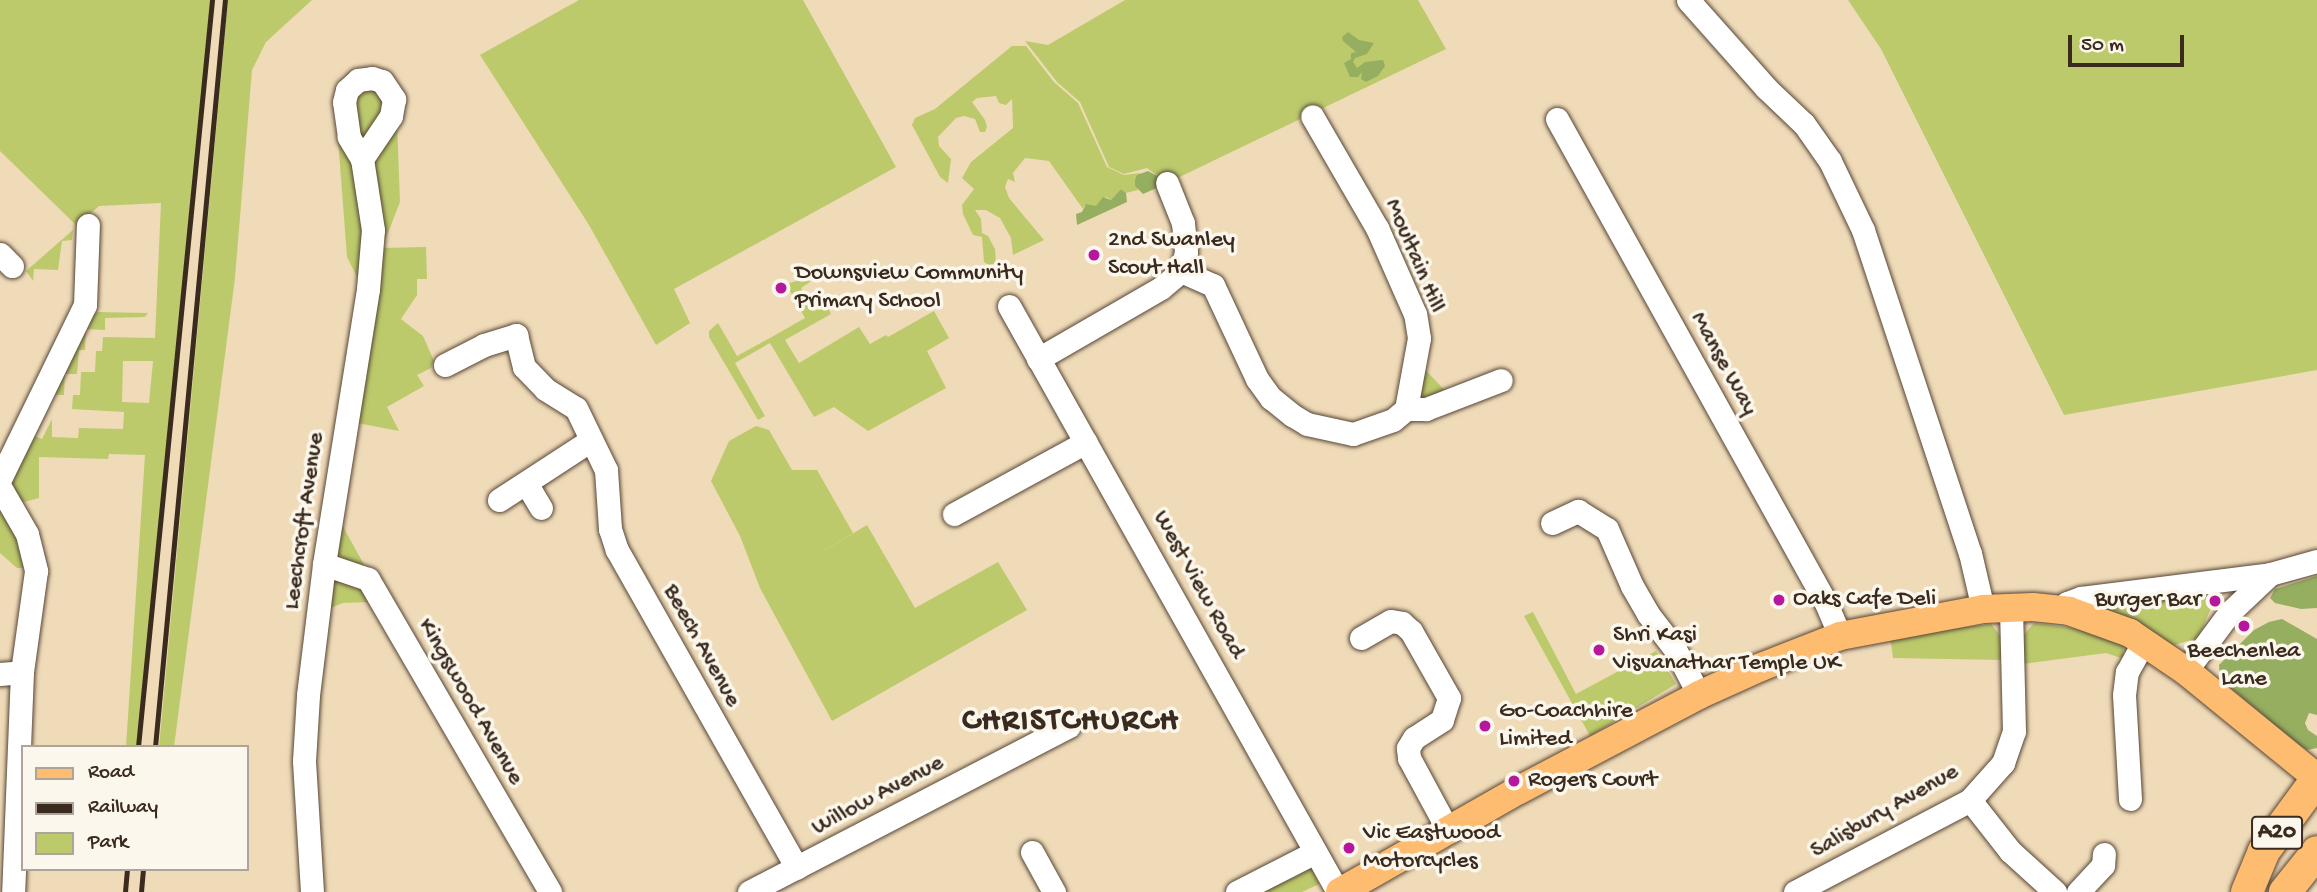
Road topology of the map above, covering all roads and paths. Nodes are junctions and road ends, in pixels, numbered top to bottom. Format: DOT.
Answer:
graph roads {
  1 [pos="1688,0"];
  2 [pos="1312,116"];
  3 [pos="1557,119"];
  4 [pos="362,159"];
  5 [pos="1167,183"];
  6 [pos="88,225"];
  7 [pos="1181,271"];
  8 [pos="1009,306"];
  9 [pos="1038,359"];
  10 [pos="445,365"];
  11 [pos="1501,380"];
  12 [pos="1406,409"];
  13 [pos="592,440"];
  14 [pos="1086,442"];
  15 [pos="0,479"];
  16 [pos="526,483"];
  17 [pos="0,487"];
  18 [pos="499,500"];
  19 [pos="541,508"];
  20 [pos="954,514"];
  21 [pos="1552,523"];
  22 [pos="2317,561"];
  23 [pos="324,564"];
  24 [pos="2270,574"];
  25 [pos="2011,607"];
  26 [pos="1983,609"];
  27 [pos="2063,610"];
  28 [pos="1840,636"];
  29 [pos="1361,638"];
  30 [pos="2144,641"];
  31 [pos="2186,671"];
  32 [pos="11,673"];
  33 [pos="1699,695"];
  34 [pos="1069,726"];
  35 [pos="2317,779"];
  36 [pos="2130,799"];
  37 [pos="1970,800"];
  38 [pos="2317,811"];
  39 [pos="1449,832"];
  40 [pos="1031,852"];
  41 [pos="1315,852"];
  42 [pos="2317,852"];
  43 [pos="2104,854"];
  44 [pos="797,868"];
  45 [pos="1809,889"];
  46 [pos="13,892"];
  47 [pos="312,892"];
  48 [pos="550,892"];
  49 [pos="749,892"];
  50 [pos="1054,892"];
  51 [pos="1237,892"];
  52 [pos="1339,892"];
  53 [pos="2055,892"];
  54 [pos="2078,892"];
  55 [pos="2247,892"];
  56 [pos="2285,892"];
  1 -- 26 [label="street"];
  2 -- 12 [label="street, Moultain Hill"];
  3 -- 28 [label="street, Manse Way"];
  4 -- 23 [label="street, Leechcroft Avenue"];
  5 -- 7 [label="street"];
  6 -- 15 [label="street"];
  7 -- 9 [label="street"];
  7 -- 12 [label="street"];
  8 -- 9 [label="street, West View Road"];
  9 -- 14 [label="street, West View Road"];
  10 -- 13 [label="street, Beech Avenue"];
  11 -- 12 [label="street"];
  13 -- 16 [label="street"];
  13 -- 44 [label="street, Beech Avenue"];
  14 -- 20 [label="street"];
  14 -- 41 [label="street, West View Road"];
  16 -- 18 [label="street"];
  16 -- 19 [label="street"];
  17 -- 32 [label="street"];
  21 -- 33 [label="street"];
  22 -- 24 [label="street"];
  23 -- 47 [label="street, Leechcroft Avenue"];
  23 -- 48 [label="street, Kingswood Avenue"];
  24 -- 27 [label="street"];
  24 -- 31 [label="street"];
  25 -- 26 [label="main road"];
  25 -- 27 [label="main road"];
  25 -- 37 [label="street, Salisbury Avenue"];
  26 -- 28 [label="main road"];
  27 -- 30 [label="main road"];
  28 -- 33 [label="main road"];
  29 -- 39 [label="street"];
  30 -- 31 [label="main road"];
  30 -- 36 [label="street"];
  31 -- 35 [label="main road"];
  32 -- 46 [label="street"];
  33 -- 39 [label="main road"];
  34 -- 44 [label="street, Willow Avenue"];
  35 -- 55 [label="highway, A20"];
  37 -- 45 [label="street, Salisbury Avenue"];
  37 -- 53 [label="street"];
  38 -- 55 [label="highway"];
  39 -- 52 [label="main road"];
  40 -- 50 [label="street"];
  41 -- 51 [label="street"];
  41 -- 52 [label="street, West View Road"];
  42 -- 56 [label="highway"];
  43 -- 54 [label="street"];
  44 -- 49 [label="street, Willow Avenue"];
}
